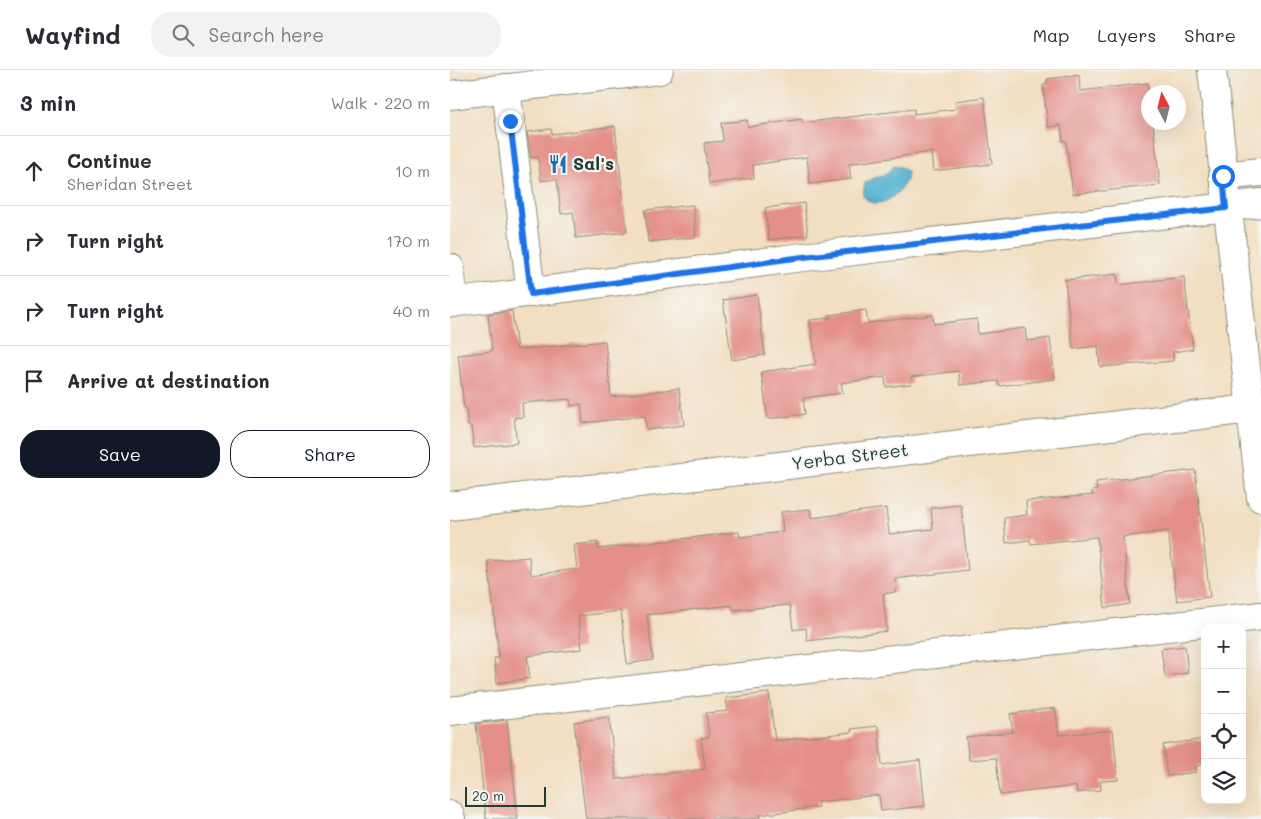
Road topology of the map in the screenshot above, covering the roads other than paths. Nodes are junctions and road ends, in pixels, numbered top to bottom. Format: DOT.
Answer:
graph roads {
  1 [pos="659,70"];
  2 [pos="1212,70"];
  3 [pos="506,88"];
  4 [pos="450,95"];
  5 [pos="1261,172"];
  6 [pos="1223,176"];
  7 [pos="1261,203"];
  8 [pos="1226,208"];
  9 [pos="450,268"];
  10 [pos="531,294"];
  11 [pos="452,303"];
  12 [pos="1250,409"];
  13 [pos="1261,498"];
  14 [pos="450,506"];
  15 [pos="1261,616"];
  16 [pos="450,711"];
  17 [pos="450,815"];
  18 [pos="450,819"];
  1 -- 3 [label="street"];
  2 -- 6 [label="street"];
  3 -- 4 [label="street"];
  3 -- 10 [label="street"];
  5 -- 6 [label="street"];
  6 -- 8 [label="street"];
  7 -- 8 [label="street"];
  8 -- 10 [label="street"];
  8 -- 12 [label="street"];
  9 -- 11 [label="street"];
  10 -- 11 [label="street"];
  12 -- 13 [label="street"];
  12 -- 14 [label="street, Yerba Street"];
  15 -- 16 [label="street"];
  17 -- 18 [label="street"];
}
